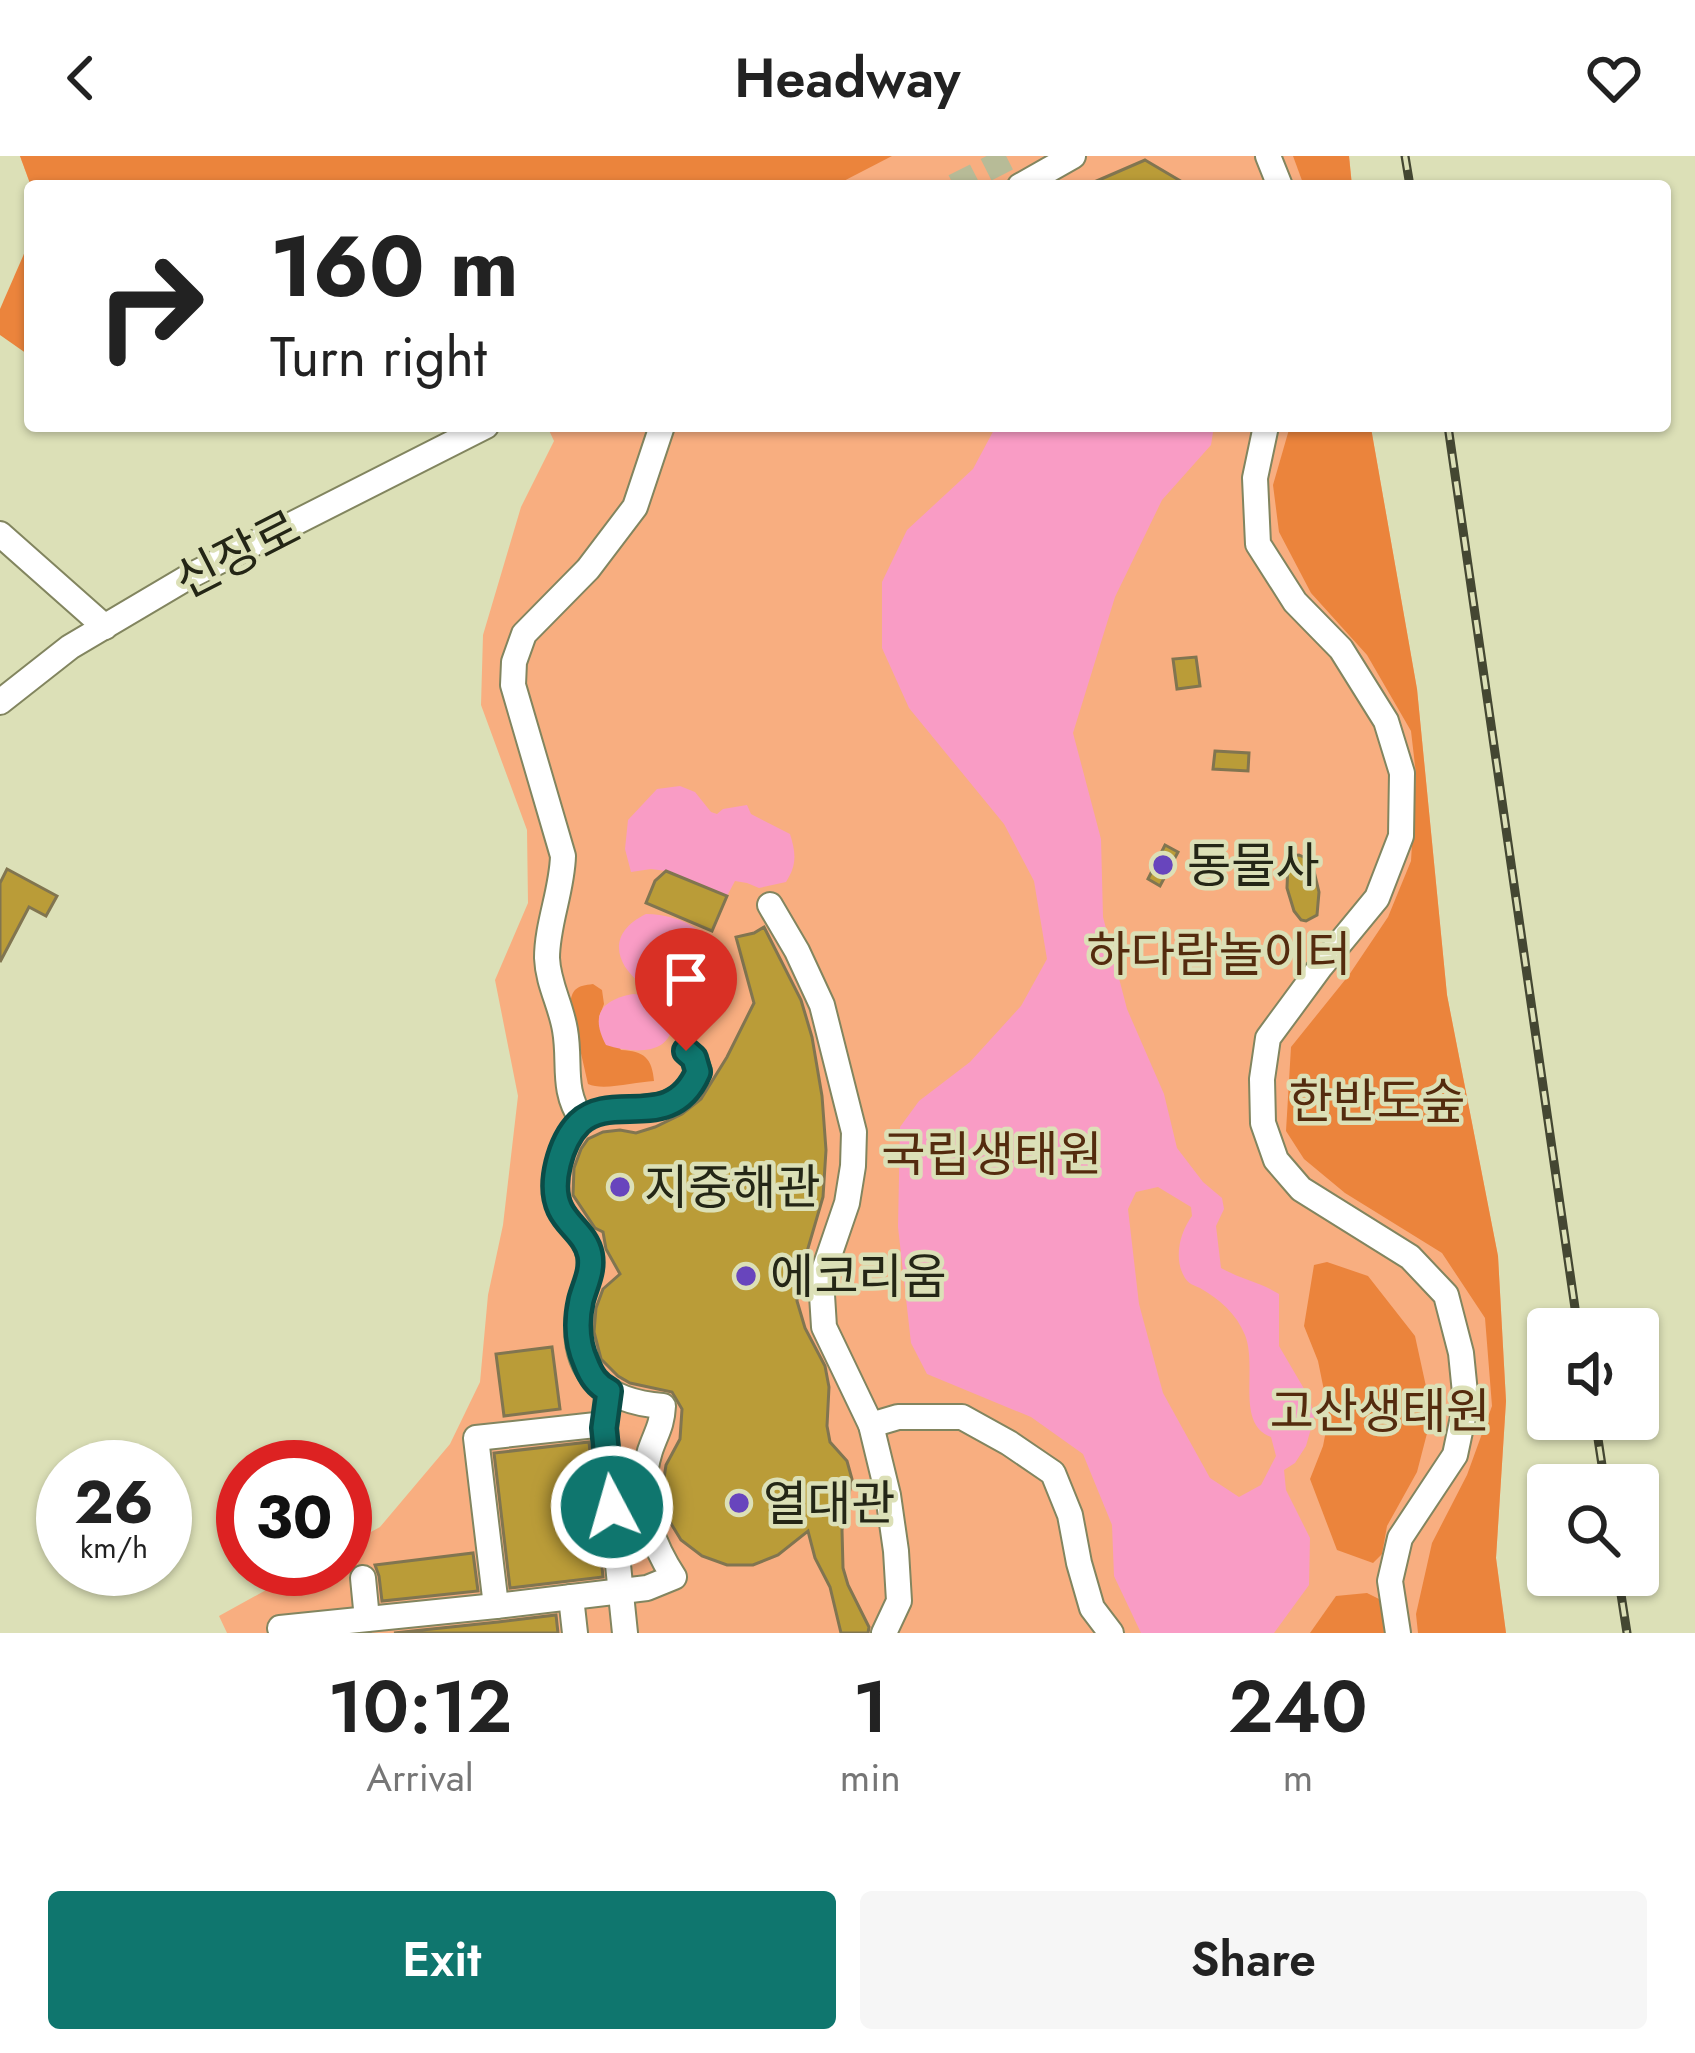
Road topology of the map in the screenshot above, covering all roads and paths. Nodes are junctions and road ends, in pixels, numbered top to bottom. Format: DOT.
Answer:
graph roads {
  1 [pos="1073,156"];
  2 [pos="1031,180"];
  3 [pos="474,432"];
  4 [pos="660,432"];
  5 [pos="1265,432"];
  6 [pos="0,534"];
  7 [pos="105,627"];
  8 [pos="0,702"];
  9 [pos="770,905"];
  10 [pos="686,1051"];
  11 [pos="581,1120"];
  12 [pos="609,1391"];
  13 [pos="605,1424"];
  14 [pos="871,1425"];
  15 [pos="621,1591"];
  16 [pos="365,1596"];
  17 [pos="571,1597"];
  18 [pos="496,1606"];
  19 [pos="367,1619"];
  20 [pos="443,1622"];
  21 [pos="280,1628"];
  22 [pos="575,1633"];
  23 [pos="625,1633"];
  24 [pos="884,1633"];
  25 [pos="1111,1633"];
  26 [pos="1398,1633"];
  1 -- 2 [label="street"];
  3 -- 7 [label="street, 신장로"];
  4 -- 11 [label="street"];
  5 -- 26 [label="street"];
  6 -- 7 [label="street"];
  7 -- 8 [label="street, 신장로"];
  9 -- 14 [label="street"];
  10 -- 11 [label="street"];
  11 -- 12 [label="street"];
  12 -- 13 [label="street"];
  12 -- 15 [label="street"];
  13 -- 15 [label="street"];
  13 -- 18 [label="street"];
  14 -- 24 [label="street"];
  14 -- 25 [label="street"];
  15 -- 17 [label="street"];
  15 -- 23 [label="street"];
  16 -- 19 [label="street"];
  17 -- 18 [label="street"];
  17 -- 22 [label="street"];
  18 -- 20 [label="street"];
  19 -- 20 [label="street"];
  19 -- 21 [label="street"];
}
